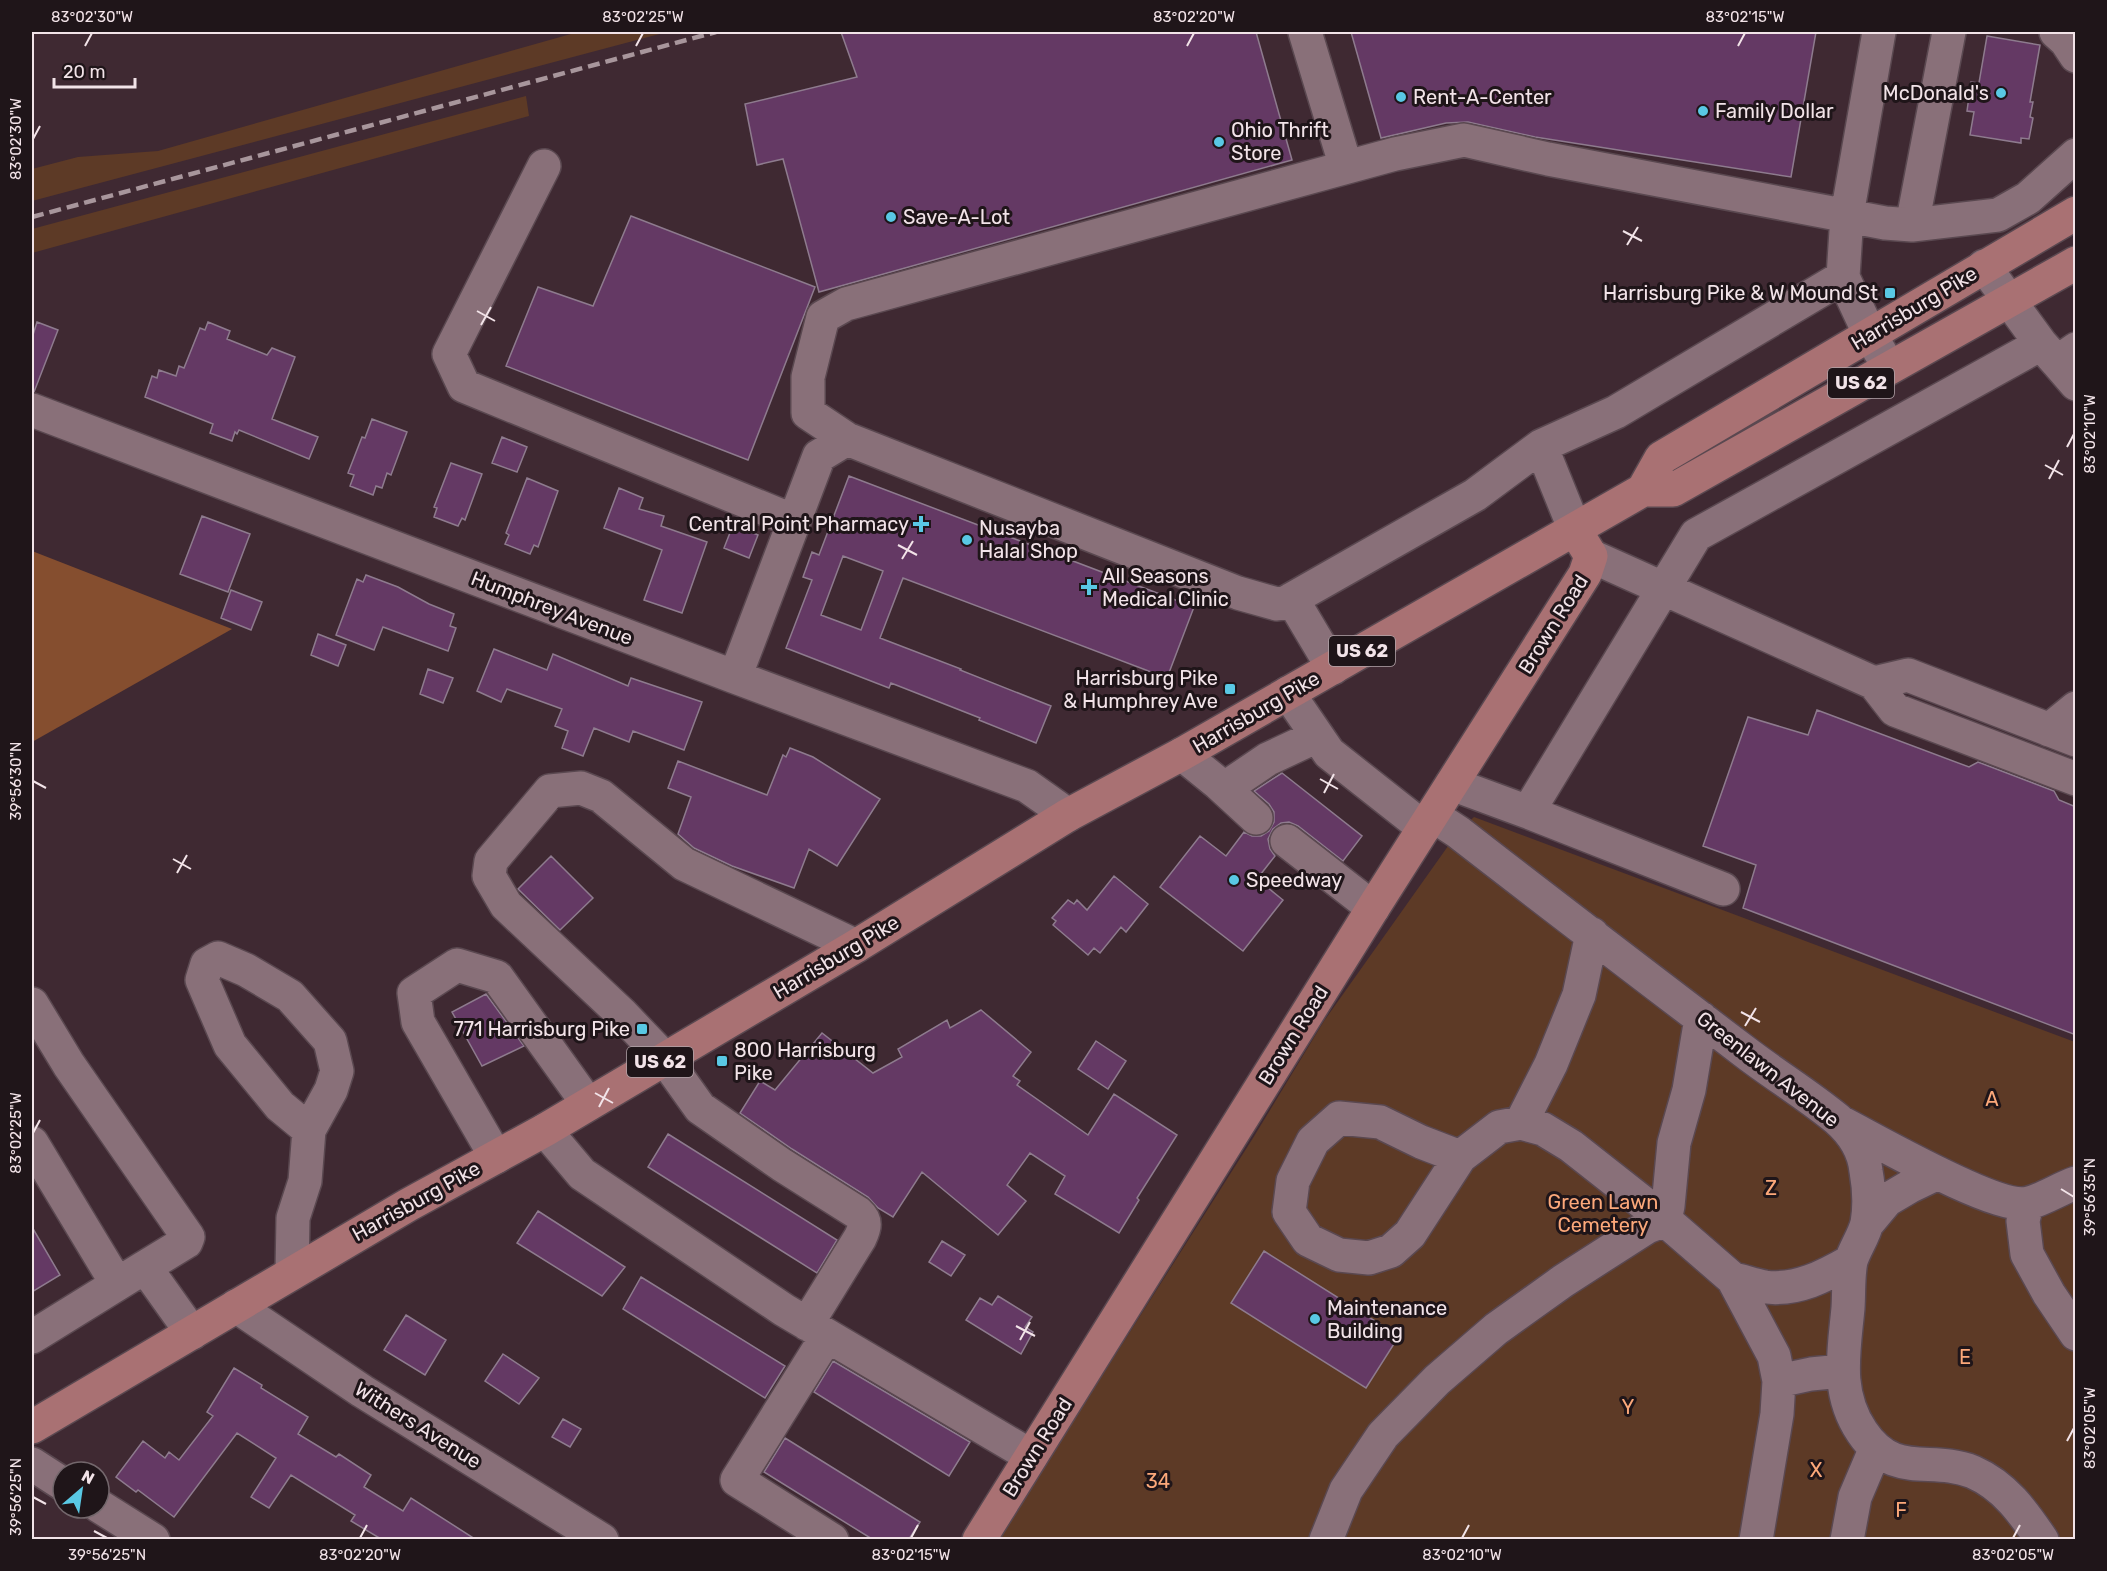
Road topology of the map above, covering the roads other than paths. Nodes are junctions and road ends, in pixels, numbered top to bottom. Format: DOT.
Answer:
graph roads {
  1 [pos="1305,32"];
  2 [pos="1879,32"];
  3 [pos="1948,32"];
  4 [pos="1971,32"];
  5 [pos="2056,32"];
  6 [pos="2076,56"];
  7 [pos="2076,155"];
  8 [pos="544,166"];
  9 [pos="1346,167"];
  10 [pos="1921,176"];
  11 [pos="2076,213"];
  12 [pos="1847,215"];
  13 [pos="1912,225"];
  14 [pos="2076,263"];
  15 [pos="1984,266"];
  16 [pos="1843,277"];
  17 [pos="2010,301"];
  18 [pos="1870,335"];
  19 [pos="2066,366"];
  20 [pos="1889,367"];
  21 [pos="32,410"];
  22 [pos="847,439"];
  23 [pos="1541,446"];
  24 [pos="1643,490"];
  25 [pos="794,522"];
  26 [pos="1583,543"];
  27 [pos="1664,590"];
  28 [pos="1292,599"];
  29 [pos="1333,668"];
  30 [pos="735,677"];
  31 [pos="1874,683"];
  32 [pos="1288,693"];
  33 [pos="2076,708"];
  34 [pos="2062,735"];
  35 [pos="1317,736"];
  36 [pos="1182,754"];
  37 [pos="2076,779"];
  38 [pos="1219,784"];
  39 [pos="1452,784"];
  40 [pos="1528,813"];
  41 [pos="1068,815"];
  42 [pos="1256,818"];
  43 [pos="1428,821"];
  44 [pos="1287,841"];
  45 [pos="1724,889"];
  46 [pos="1372,908"];
  47 [pos="1592,934"];
  48 [pos="856,946"];
  49 [pos="32,1004"];
  50 [pos="1701,1018"];
  51 [pos="665,1059"];
  52 [pos="588,1104"];
  53 [pos="1838,1120"];
  54 [pos="1521,1123"];
  55 [pos="309,1130"];
  56 [pos="545,1130"];
  57 [pos="32,1143"];
  58 [pos="496,1157"];
  59 [pos="1460,1157"];
  60 [pos="1938,1173"];
  61 [pos="2076,1183"];
  62 [pos="2027,1204"];
  63 [pos="1665,1220"];
  64 [pos="1867,1224"];
  65 [pos="1851,1261"];
  66 [pos="145,1267"];
  67 [pos="292,1273"];
  68 [pos="1732,1279"];
  69 [pos="117,1284"];
  70 [pos="236,1306"];
  71 [pos="817,1330"];
  72 [pos="192,1334"];
  73 [pos="2076,1334"];
  74 [pos="32,1337"];
  75 [pos="1842,1371"];
  76 [pos="1779,1381"];
  77 [pos="32,1427"];
  78 [pos="1875,1450"];
  79 [pos="1031,1456"];
  80 [pos="32,1464"];
  81 [pos="51,1476"];
  82 [pos="111,1513"];
  83 [pos="153,1539"];
  84 [pos="602,1539"];
  85 [pos="832,1539"];
  86 [pos="979,1539"];
  87 [pos="1326,1539"];
  88 [pos="1756,1539"];
  89 [pos="1847,1539"];
  90 [pos="2042,1539"];
  1 -- 9 [label="street"];
  2 -- 12 [label="street"];
  3 -- 10 [label="street"];
  4 -- 10 [label="street"];
  5 -- 6 [label="street"];
  7 -- 13 [label="street"];
  8 -- 25 [label="street"];
  9 -- 12 [label="street"];
  9 -- 22 [label="street"];
  10 -- 13 [label="street"];
  11 -- 15 [label="main road, Harrisburg Pike / US 62"];
  12 -- 13 [label="street"];
  12 -- 16 [label="street"];
  14 -- 17 [label="main road, Harrisburg Pike / US 62"];
  15 -- 17 [label="street"];
  15 -- 18 [label="main road, Harrisburg Pike / US 62"];
  16 -- 18 [label="street"];
  16 -- 23 [label="street"];
  17 -- 19 [label="street"];
  17 -- 20 [label="main road, Harrisburg Pike / US 62"];
  18 -- 20 [label="street"];
  18 -- 24 [label="main road, Harrisburg Pike / US 62"];
  19 -- 27 [label="street"];
  20 -- 24 [label="main road, Harrisburg Pike / US 62"];
  21 -- 30 [label="street, Humphrey Avenue"];
  22 -- 25 [label="street"];
  22 -- 28 [label="street"];
  23 -- 26 [label="street"];
  23 -- 28 [label="street"];
  24 -- 26 [label="main road, Harrisburg Pike / US 62"];
  25 -- 30 [label="street"];
  26 -- 27 [label="street"];
  26 -- 29 [label="main road, Harrisburg Pike / US 62"];
  26 -- 39 [label="main road, Brown Road"];
  27 -- 31 [label="street"];
  27 -- 40 [label="street"];
  28 -- 29 [label="street"];
  29 -- 32 [label="main road, Harrisburg Pike / US 62"];
  30 -- 41 [label="street, Humphrey Avenue"];
  31 -- 34 [label="street"];
  31 -- 37 [label="street"];
  32 -- 35 [label="street, Greenlawn Avenue"];
  32 -- 36 [label="main road, Harrisburg Pike / US 62"];
  33 -- 34 [label="street"];
  35 -- 38 [label="street"];
  35 -- 43 [label="street, Greenlawn Avenue"];
  36 -- 38 [label="street"];
  36 -- 41 [label="main road, Harrisburg Pike / US 62"];
  38 -- 42 [label="street"];
  39 -- 40 [label="street"];
  39 -- 43 [label="main road, Brown Road"];
  40 -- 45 [label="street"];
  41 -- 48 [label="main road, Harrisburg Pike / US 62"];
  43 -- 46 [label="main road, Brown Road"];
  43 -- 47 [label="street, Greenlawn Avenue"];
  44 -- 46 [label="street"];
  46 -- 79 [label="main road, Brown Road"];
  47 -- 50 [label="street, Greenlawn Avenue"];
  47 -- 54 [label="street"];
  48 -- 51 [label="main road, Harrisburg Pike / US 62"];
  48 -- 51 [label="street"];
  49 -- 66 [label="street"];
  50 -- 53 [label="street, Greenlawn Avenue"];
  50 -- 63 [label="street"];
  51 -- 52 [label="main road, Harrisburg Pike / US 62"];
  51 -- 71 [label="street"];
  52 -- 56 [label="main road, Harrisburg Pike / US 62"];
  52 -- 58 [label="street"];
  53 -- 60 [label="street"];
  53 -- 64 [label="street, Greenlawn Avenue"];
  54 -- 59 [label="street"];
  54 -- 63 [label="street"];
  55 -- 55 [label="street"];
  55 -- 67 [label="street"];
  56 -- 58 [label="main road, Harrisburg Pike / US 62"];
  56 -- 71 [label="street"];
  57 -- 69 [label="street"];
  58 -- 67 [label="main road, Harrisburg Pike / US 62"];
  59 -- 59 [label="street"];
  60 -- 62 [label="street"];
  60 -- 64 [label="street"];
  61 -- 62 [label="street"];
  62 -- 73 [label="street"];
  63 -- 68 [label="street"];
  63 -- 87 [label="street"];
  64 -- 65 [label="street, Greenlawn Avenue"];
  65 -- 68 [label="street"];
  65 -- 75 [label="street, Greenlawn Avenue"];
  66 -- 69 [label="street"];
  66 -- 72 [label="street"];
  67 -- 70 [label="main road, Harrisburg Pike / US 62"];
  68 -- 76 [label="street"];
  69 -- 74 [label="street"];
  70 -- 72 [label="main road, Harrisburg Pike / US 62"];
  70 -- 84 [label="street, Withers Avenue"];
  71 -- 79 [label="street"];
  71 -- 85 [label="street"];
  72 -- 77 [label="main road, Harrisburg Pike / US 62"];
  75 -- 76 [label="street"];
  75 -- 78 [label="street, Greenlawn Avenue"];
  76 -- 88 [label="street"];
  78 -- 89 [label="street"];
  78 -- 90 [label="street"];
  79 -- 86 [label="main road, Brown Road"];
  80 -- 81 [label="street"];
  82 -- 83 [label="street"];
}
